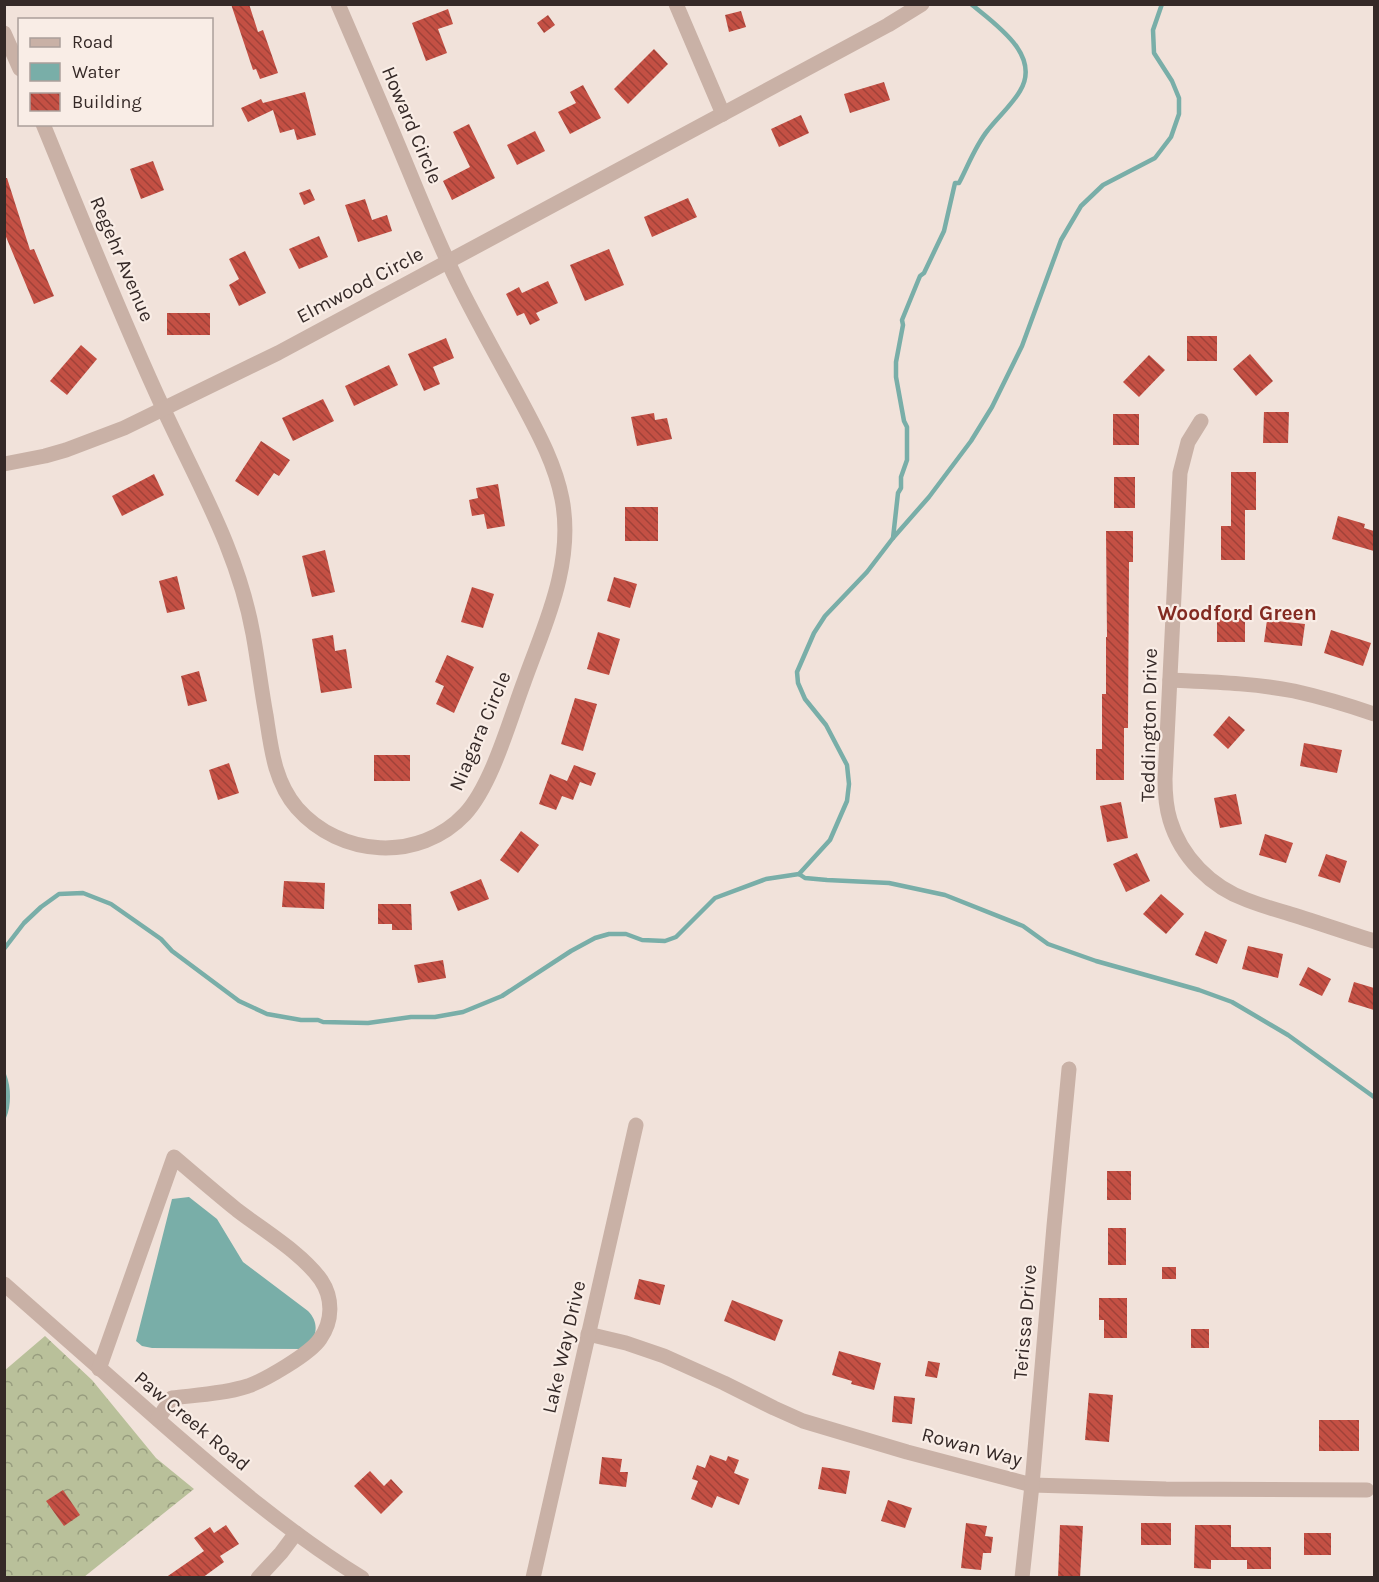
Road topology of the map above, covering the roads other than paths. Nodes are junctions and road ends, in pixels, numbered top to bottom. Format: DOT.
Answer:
graph roads {
  1 [pos="338,4"];
  2 [pos="676,4"];
  3 [pos="922,4"];
  4 [pos="4,33"];
  5 [pos="18,64"];
  6 [pos="723,114"];
  7 [pos="44,126"];
  8 [pos="447,262"];
  9 [pos="164,410"];
  10 [pos="1200,421"];
  11 [pos="4,464"];
  12 [pos="1170,680"];
  13 [pos="1374,714"];
  14 [pos="1374,941"];
  15 [pos="1069,1069"];
  16 [pos="636,1125"];
  17 [pos="4,1284"];
  18 [pos="588,1334"];
  19 [pos="99,1369"];
  20 [pos="158,1419"];
  21 [pos="1032,1485"];
  22 [pos="1367,1490"];
  23 [pos="296,1533"];
  24 [pos="258,1578"];
  25 [pos="363,1578"];
  26 [pos="533,1578"];
  27 [pos="1022,1578"];
  1 -- 8 [label="street, Howard Circle"];
  2 -- 6 [label="street"];
  3 -- 6 [label="street, Elmwood Circle"];
  4 -- 5 [label="street"];
  6 -- 8 [label="street, Elmwood Circle"];
  7 -- 9 [label="street, Regehr Avenue"];
  8 -- 9 [label="street, Elmwood Circle"];
  8 -- 9 [label="street, Niagara Circle"];
  9 -- 11 [label="street, Elmwood Circle"];
  10 -- 12 [label="street, Teddington Drive"];
  12 -- 13 [label="street"];
  12 -- 14 [label="street, Teddington Drive"];
  15 -- 21 [label="street, Terissa Drive"];
  16 -- 18 [label="street, Lake Way Drive"];
  17 -- 19 [label="street, Paw Creek Road"];
  18 -- 21 [label="street, Rowan Way"];
  18 -- 26 [label="street, Lake Way Drive"];
  19 -- 20 [label="street, Paw Creek Road"];
  19 -- 20 [label="street"];
  20 -- 23 [label="street, Paw Creek Road"];
  21 -- 22 [label="street, Rowan Way"];
  21 -- 27 [label="street, Terissa Drive"];
  23 -- 24 [label="street"];
  23 -- 25 [label="street, Paw Creek Road"];
}
